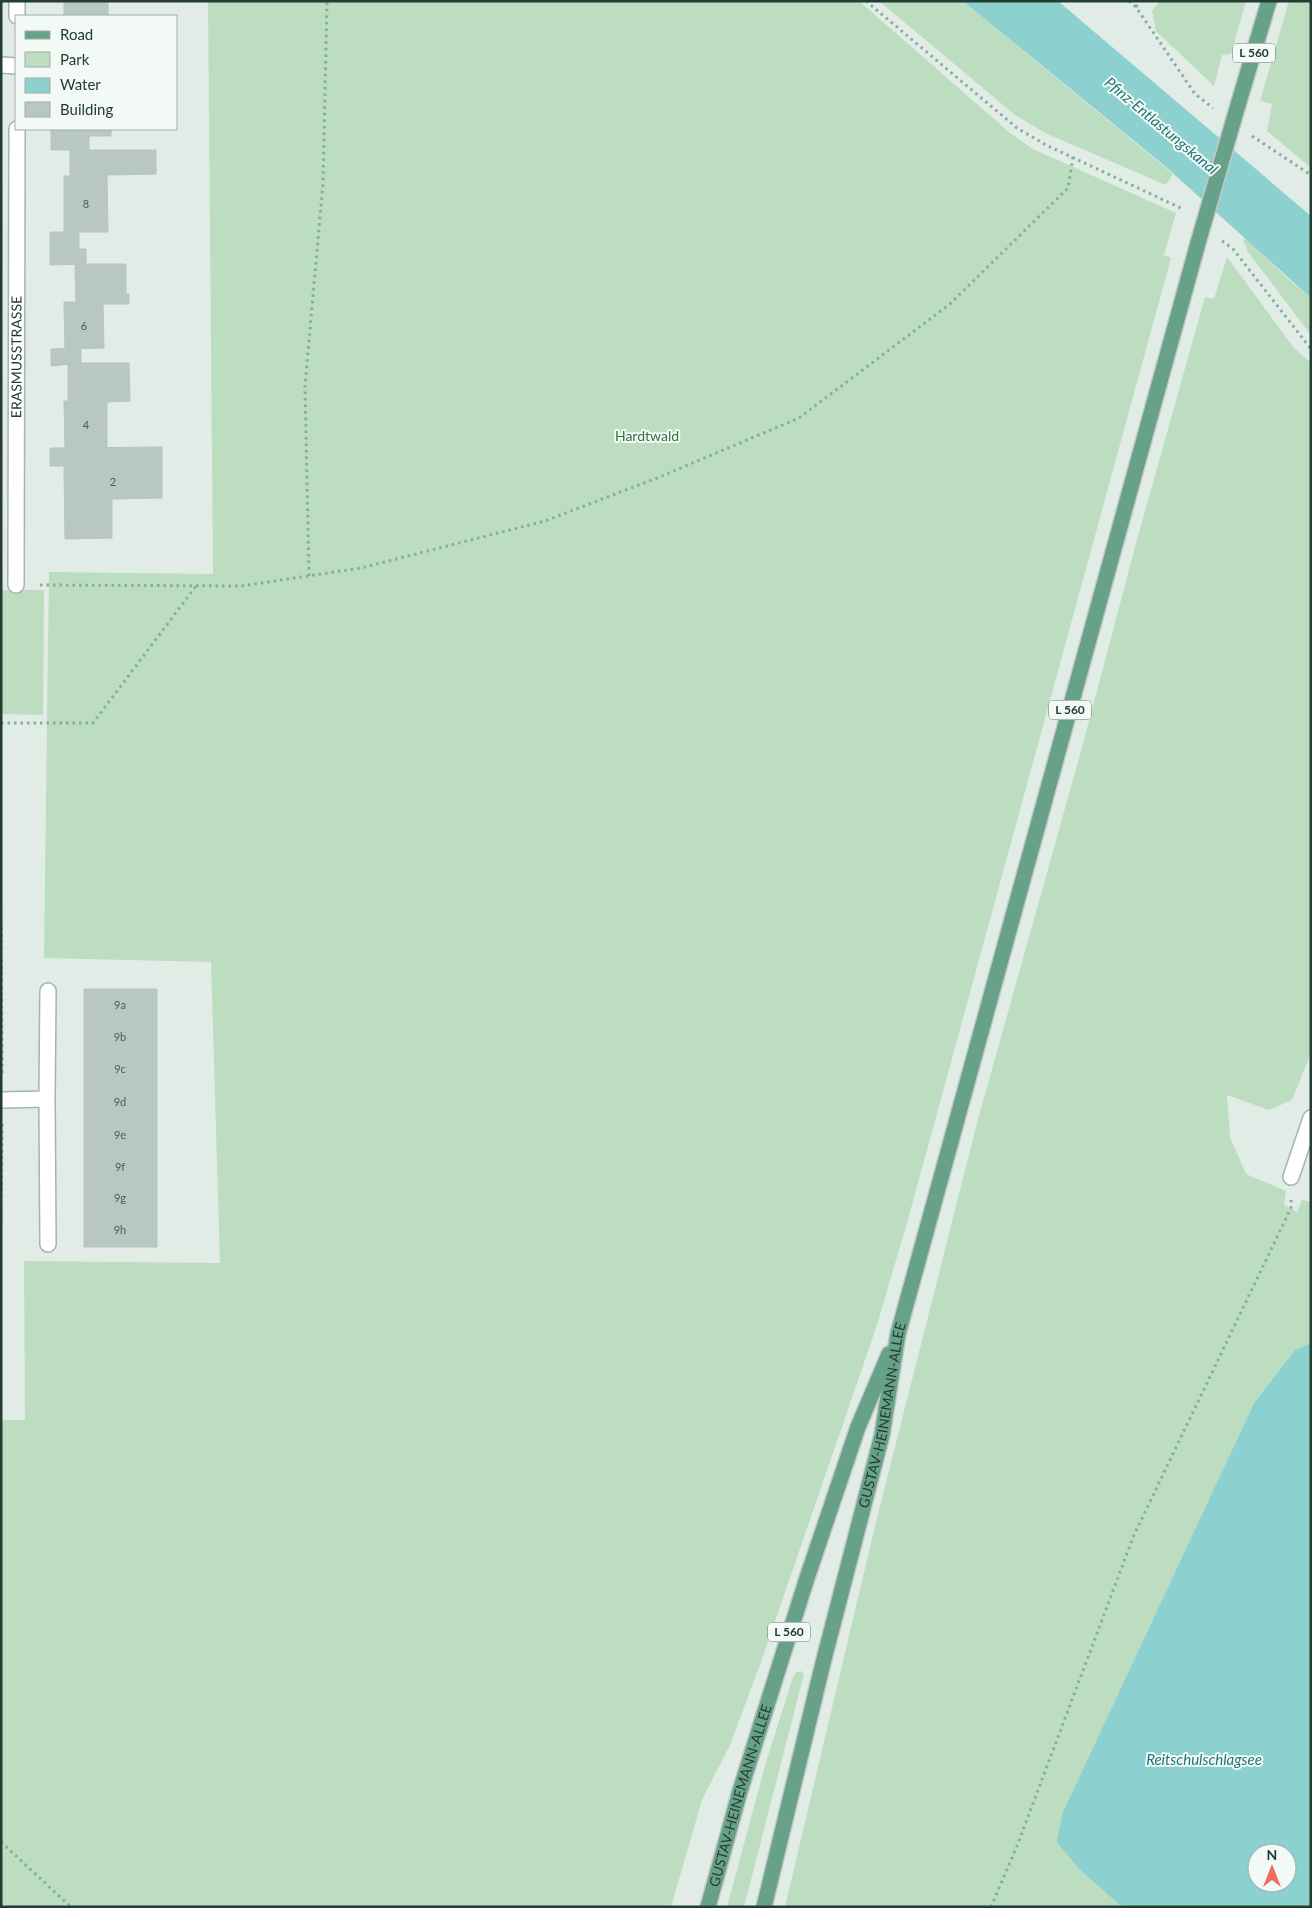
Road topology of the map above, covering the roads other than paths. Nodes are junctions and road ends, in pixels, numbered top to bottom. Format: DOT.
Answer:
graph roads {
  1 [pos="17,1"];
  2 [pos="1269,1"];
  3 [pos="17,15"];
  4 [pos="1,66"];
  5 [pos="15,66"];
  6 [pos="17,130"];
  7 [pos="16,585"];
  8 [pos="48,991"];
  9 [pos="46,1099"];
  10 [pos="2,1100"];
  11 [pos="1311,1118"];
  12 [pos="1291,1176"];
  13 [pos="48,1244"];
  14 [pos="898,1334"];
  15 [pos="708,1907"];
  16 [pos="764,1907"];
  1 -- 3 [label="street"];
  2 -- 14 [label="main road, L 560, bridge"];
  4 -- 5 [label="street"];
  6 -- 7 [label="street, ERASMUSSTRASSE"];
  8 -- 9 [label="street"];
  9 -- 10 [label="street"];
  9 -- 13 [label="street"];
  11 -- 12 [label="street"];
  14 -- 15 [label="main road, GUSTAV-HEINEMANN-ALLEE / L 560"];
  14 -- 16 [label="main road, GUSTAV-HEINEMANN-ALLEE / L 560"];
}
